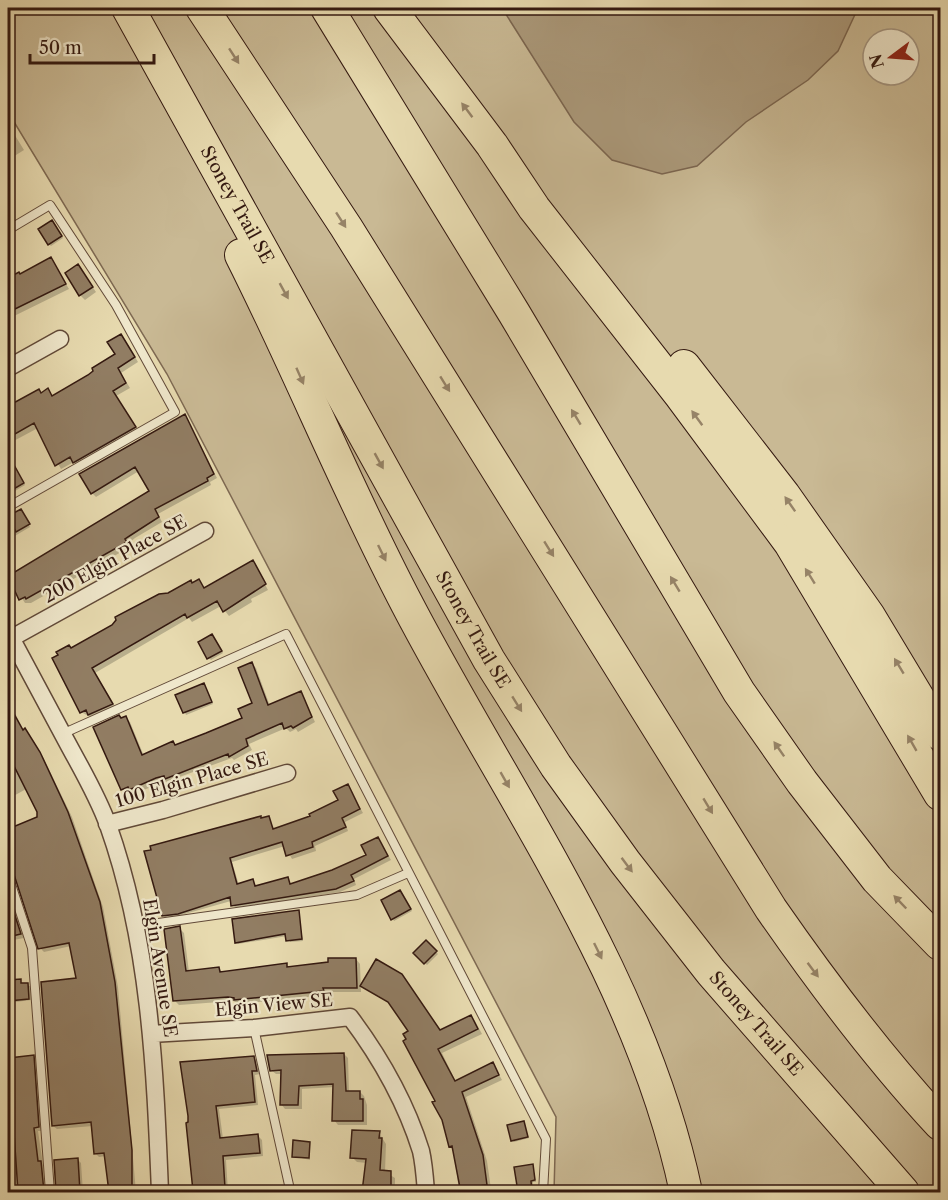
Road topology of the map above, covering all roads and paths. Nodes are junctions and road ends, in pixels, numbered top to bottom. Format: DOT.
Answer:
graph roads {
  1 [pos="202,8"];
  2 [pos="327,8"];
  3 [pos="389,8"];
  4 [pos="131,13"];
  5 [pos="492,145"];
  6 [pos="8,230"];
  7 [pos="60,339"];
  8 [pos="8,368"];
  9 [pos="8,507"];
  10 [pos="205,531"];
  11 [pos="9,637"];
  12 [pos="62,734"];
  13 [pos="940,734"];
  14 [pos="287,773"];
  15 [pos="940,794"];
  16 [pos="107,824"];
  17 [pos="408,873"];
  18 [pos="8,875"];
  19 [pos="137,926"];
  20 [pos="940,944"];
  21 [pos="254,1028"];
  22 [pos="151,1034"];
  23 [pos="940,1124"];
  24 [pos="50,1192"];
  25 [pos="160,1192"];
  26 [pos="289,1192"];
  27 [pos="426,1192"];
  28 [pos="543,1192"];
  29 [pos="686,1192"];
  30 [pos="903,1192"];
  1 -- 23 [label="highway, one-way"];
  20 -- 2 [label="highway, one-way"];
  5 -- 3 [label="highway, one-way"];
  4 -- 29 [label="highway, one-way"];
  4 -- 30 [label="highway, Stoney Trail SE, one-way"];
  13 -- 5 [label="highway, one-way"];
  15 -- 5 [label="highway, one-way"];
  6 -- 9 [label="lane"];
  7 -- 8 [label="street"];
  10 -- 11 [label="street, 200 Elgin Place SE"];
  11 -- 12 [label="street, Elgin Avenue SE"];
  12 -- 16 [label="street, Elgin Avenue SE"];
  12 -- 17 [label="lane"];
  14 -- 16 [label="street, 100 Elgin Place SE"];
  16 -- 19 [label="street, Elgin Avenue SE"];
  17 -- 19 [label="lane"];
  17 -- 28 [label="lane"];
  18 -- 24 [label="lane"];
  19 -- 22 [label="street, Elgin Avenue SE"];
  21 -- 22 [label="street, Elgin View SE"];
  21 -- 26 [label="lane"];
  21 -- 27 [label="street, Elgin View SE"];
  22 -- 25 [label="street, Elgin Avenue SE"];
}
